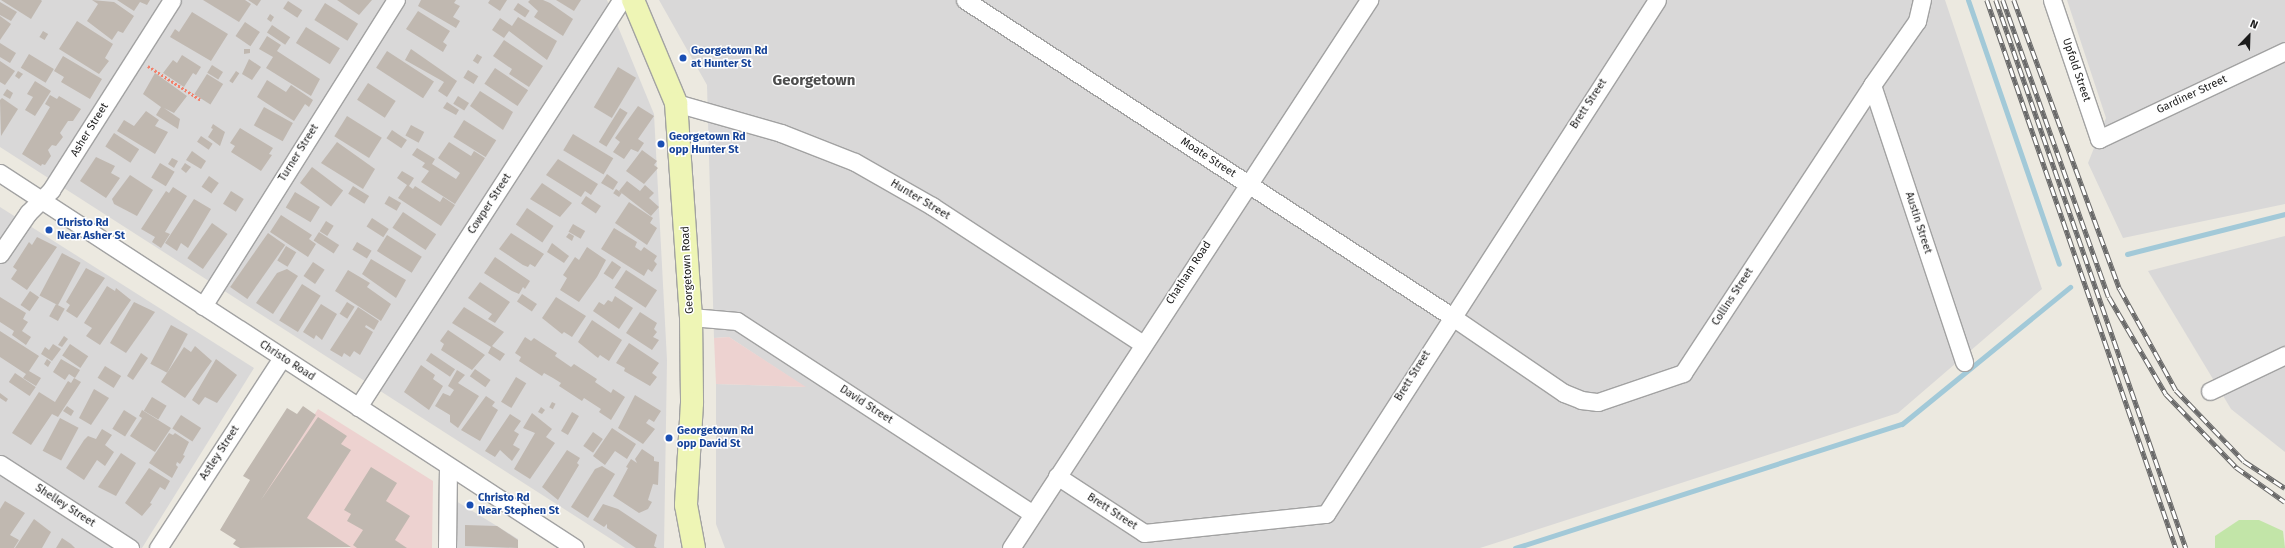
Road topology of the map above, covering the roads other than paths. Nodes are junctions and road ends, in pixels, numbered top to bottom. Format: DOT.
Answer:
graph roads {
  1 [pos="172,0"];
  2 [pos="396,0"];
  3 [pos="621,0"];
  4 [pos="633,0"];
  5 [pos="965,0"];
  6 [pos="1367,0"];
  7 [pos="1657,0"];
  8 [pos="1922,0"];
  9 [pos="2052,0"];
  10 [pos="2285,51"];
  11 [pos="1872,85"];
  12 [pos="676,103"];
  13 [pos="2100,140"];
  14 [pos="0,173"];
  15 [pos="1248,183"];
  16 [pos="41,199"];
  17 [pos="0,254"];
  18 [pos="202,306"];
  19 [pos="1451,316"];
  20 [pos="691,317"];
  21 [pos="1143,344"];
  22 [pos="2285,355"];
  23 [pos="282,358"];
  24 [pos="1964,362"];
  25 [pos="2210,390"];
  26 [pos="358,407"];
  27 [pos="0,464"];
  28 [pos="448,466"];
  29 [pos="1057,476"];
  30 [pos="1033,514"];
  31 [pos="130,548"];
  32 [pos="158,548"];
  33 [pos="447,548"];
  34 [pos="575,548"];
  35 [pos="694,548"];
  36 [pos="1011,548"];
  1 -- 16 [label="street, Asher Street"];
  2 -- 18 [label="street, Turner Street"];
  3 -- 26 [label="street, Cowper Street"];
  4 -- 12 [label="street, Georgetown Road"];
  5 -- 15 [label="street, Moate Street"];
  6 -- 15 [label="street, Chatham Road"];
  7 -- 19 [label="street, Brett Street"];
  8 -- 11 [label="street, Collins Street"];
  9 -- 13 [label="street, Upfold Street"];
  10 -- 13 [label="street, Gardiner Street"];
  11 -- 19 [label="street, Collins Street"];
  11 -- 24 [label="street, Austin Street"];
  12 -- 20 [label="street, Georgetown Road"];
  12 -- 21 [label="street, Hunter Street"];
  14 -- 16 [label="street, Christo Road"];
  15 -- 19 [label="street, Moate Street"];
  15 -- 21 [label="street, Chatham Road"];
  16 -- 17 [label="street, Asher Street"];
  16 -- 18 [label="street, Christo Road"];
  18 -- 23 [label="street, Christo Road"];
  19 -- 29 [label="street, Brett Street"];
  20 -- 30 [label="street, David Street"];
  20 -- 35 [label="street, Georgetown Road"];
  21 -- 29 [label="street, Chatham Road"];
  22 -- 25 [label="street"];
  23 -- 26 [label="street, Christo Road"];
  23 -- 32 [label="street, Astley Street"];
  26 -- 28 [label="street, Christo Road"];
  27 -- 31 [label="street, Shelley Street"];
  28 -- 33 [label="street"];
  28 -- 34 [label="street, Christo Road"];
  29 -- 30 [label="street, Chatham Road"];
  30 -- 36 [label="street, Chatham Road"];
}
